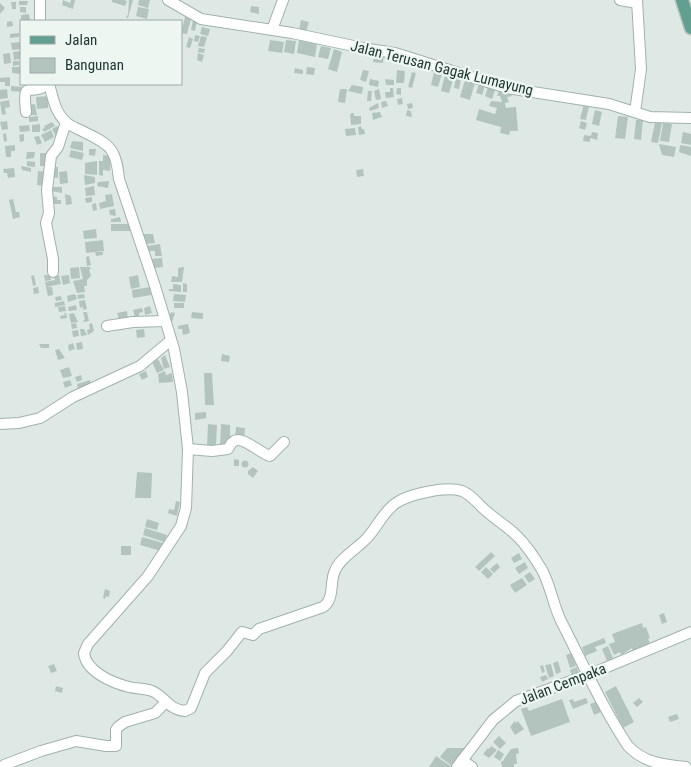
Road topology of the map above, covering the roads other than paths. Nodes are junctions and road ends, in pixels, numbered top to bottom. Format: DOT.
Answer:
graph roads {
  1 [pos="40,0"];
  2 [pos="168,0"];
  3 [pos="283,0"];
  4 [pos="620,0"];
  5 [pos="682,0"];
  6 [pos="637,2"];
  7 [pos="40,20"];
  8 [pos="691,28"];
  9 [pos="272,30"];
  10 [pos="46,85"];
  11 [pos="26,112"];
  12 [pos="635,112"];
  13 [pos="691,118"];
  14 [pos="66,122"];
  15 [pos="53,272"];
  16 [pos="165,321"];
  17 [pos="107,326"];
  18 [pos="171,340"];
  19 [pos="0,424"];
  20 [pos="284,442"];
  21 [pos="188,449"];
  22 [pos="691,632"];
  23 [pos="583,677"];
  24 [pos="166,703"];
  25 [pos="459,764"];
  26 [pos="3,767"];
  27 [pos="472,767"];
  28 [pos="686,767"];
  1 -- 7 [label="street"];
  2 -- 9 [label="street, Jalan Terusan Gagak Lumayung"];
  3 -- 9 [label="street"];
  4 -- 6 [label="street"];
  5 -- 8 [label="main road"];
  6 -- 12 [label="street"];
  9 -- 12 [label="street, Jalan Terusan Gagak Lumayung"];
  10 -- 11 [label="street"];
  10 -- 14 [label="street"];
  12 -- 13 [label="street, Jalan Terusan Gagak Lumayung"];
  14 -- 15 [label="street"];
  14 -- 16 [label="street"];
  16 -- 17 [label="street"];
  16 -- 18 [label="street"];
  18 -- 19 [label="street"];
  18 -- 21 [label="street"];
  20 -- 21 [label="street"];
  21 -- 24 [label="street"];
  22 -- 23 [label="street, Jalan Cempaka"];
  23 -- 24 [label="street"];
  23 -- 25 [label="street, Jalan Cempaka"];
  23 -- 28 [label="street"];
  24 -- 26 [label="street"];
  25 -- 27 [label="street"];
}
